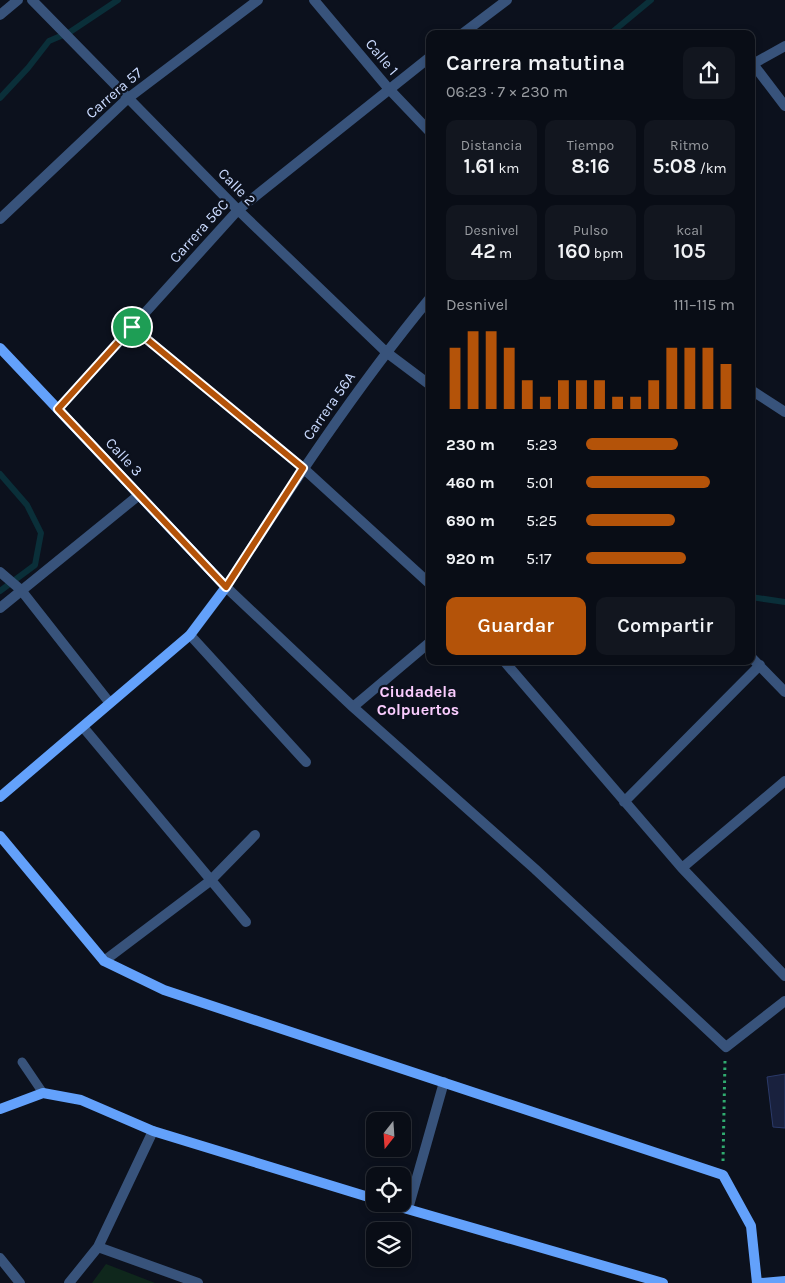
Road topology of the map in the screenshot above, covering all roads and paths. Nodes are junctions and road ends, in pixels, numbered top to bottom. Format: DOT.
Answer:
graph roads {
  1 [pos="18,0"];
  2 [pos="32,0"];
  3 [pos="258,0"];
  4 [pos="314,0"];
  5 [pos="507,0"];
  6 [pos="0,14"];
  7 [pos="467,30"];
  8 [pos="785,46"];
  9 [pos="426,60"];
  10 [pos="755,63"];
  11 [pos="755,69"];
  12 [pos="388,88"];
  13 [pos="128,99"];
  14 [pos="785,106"];
  15 [pos="426,128"];
  16 [pos="238,210"];
  17 [pos="0,219"];
  18 [pos="426,303"];
  19 [pos="132,327"];
  20 [pos="0,348"];
  21 [pos="386,352"];
  22 [pos="426,382"];
  23 [pos="755,393"];
  24 [pos="58,409"];
  25 [pos="785,412"];
  26 [pos="303,468"];
  27 [pos="139,495"];
  28 [pos="0,572"];
  29 [pos="426,580"];
  30 [pos="226,587"];
  31 [pos="21,590"];
  32 [pos="0,608"];
  33 [pos="190,635"];
  34 [pos="426,645"];
  35 [pos="755,661"];
  36 [pos="507,665"];
  37 [pos="760,665"];
  38 [pos="785,692"];
  39 [pos="109,702"];
  40 [pos="353,707"];
  41 [pos="83,726"];
  42 [pos="306,762"];
  43 [pos="785,781"];
  44 [pos="0,797"];
  45 [pos="624,802"];
  46 [pos="0,836"];
  47 [pos="255,836"];
  48 [pos="682,868"];
  49 [pos="210,881"];
  50 [pos="246,922"];
  51 [pos="104,961"];
  52 [pos="785,976"];
  53 [pos="785,1001"];
  54 [pos="726,1047"];
  55 [pos="22,1062"];
  56 [pos="444,1082"];
  57 [pos="43,1093"];
  58 [pos="0,1109"];
  59 [pos="153,1131"];
  60 [pos="723,1175"];
  61 [pos="366,1196"];
  62 [pos="411,1198"];
  63 [pos="411,1210"];
  64 [pos="98,1247"];
  65 [pos="0,1258"];
  66 [pos="785,1281"];
  67 [pos="20,1283"];
  68 [pos="69,1283"];
  69 [pos="198,1283"];
  70 [pos="663,1283"];
  71 [pos="759,1283"];
  1 -- 6 [label="street"];
  2 -- 13 [label="street, Calle 2"];
  3 -- 13 [label="street, Carrera 57"];
  4 -- 12 [label="street, Calle 1"];
  5 -- 7 [label="street"];
  8 -- 10 [label="street"];
  9 -- 12 [label="street, Carrera 56C"];
  11 -- 14 [label="street"];
  12 -- 15 [label="street, Calle 1"];
  12 -- 16 [label="street, Carrera 56C"];
  13 -- 16 [label="street, Calle 2"];
  13 -- 17 [label="street, Carrera 57"];
  16 -- 19 [label="street, Carrera 56C"];
  16 -- 21 [label="street, Calle 2"];
  18 -- 21 [label="street, Carrera 56A"];
  19 -- 24 [label="street, Carrera 56C"];
  19 -- 26 [label="street"];
  20 -- 24 [label="main road, Calle 3"];
  21 -- 22 [label="street, Calle 2"];
  21 -- 26 [label="street, Carrera 56A"];
  23 -- 25 [label="street"];
  24 -- 27 [label="main road, Calle 3"];
  26 -- 29 [label="street"];
  26 -- 30 [label="street, Carrera 56A"];
  27 -- 30 [label="main road, Calle 3"];
  27 -- 31 [label="street"];
  28 -- 31 [label="street"];
  30 -- 33 [label="main road"];
  30 -- 40 [label="street"];
  31 -- 32 [label="street"];
  31 -- 39 [label="street"];
  33 -- 39 [label="main road"];
  33 -- 42 [label="street"];
  34 -- 40 [label="street"];
  35 -- 37 [label="street"];
  36 -- 45 [label="street"];
  37 -- 38 [label="street"];
  37 -- 45 [label="street"];
  39 -- 41 [label="main road"];
  40 -- 54 [label="street"];
  41 -- 44 [label="main road"];
  41 -- 49 [label="street"];
  43 -- 48 [label="street"];
  45 -- 48 [label="street"];
  46 -- 51 [label="main road"];
  47 -- 49 [label="street"];
  48 -- 52 [label="street"];
  49 -- 50 [label="street"];
  49 -- 51 [label="street"];
  51 -- 56 [label="main road"];
  53 -- 54 [label="street"];
  54 -- 60 [label="path"];
  55 -- 57 [label="lane"];
  56 -- 60 [label="main road"];
  56 -- 62 [label="street"];
  57 -- 58 [label="main road"];
  57 -- 59 [label="main road"];
  59 -- 61 [label="main road"];
  59 -- 64 [label="street"];
  60 -- 71 [label="main road"];
  63 -- 70 [label="main road"];
  64 -- 68 [label="street"];
  64 -- 69 [label="street"];
  65 -- 67 [label="street"];
  66 -- 71 [label="main road"];
}
